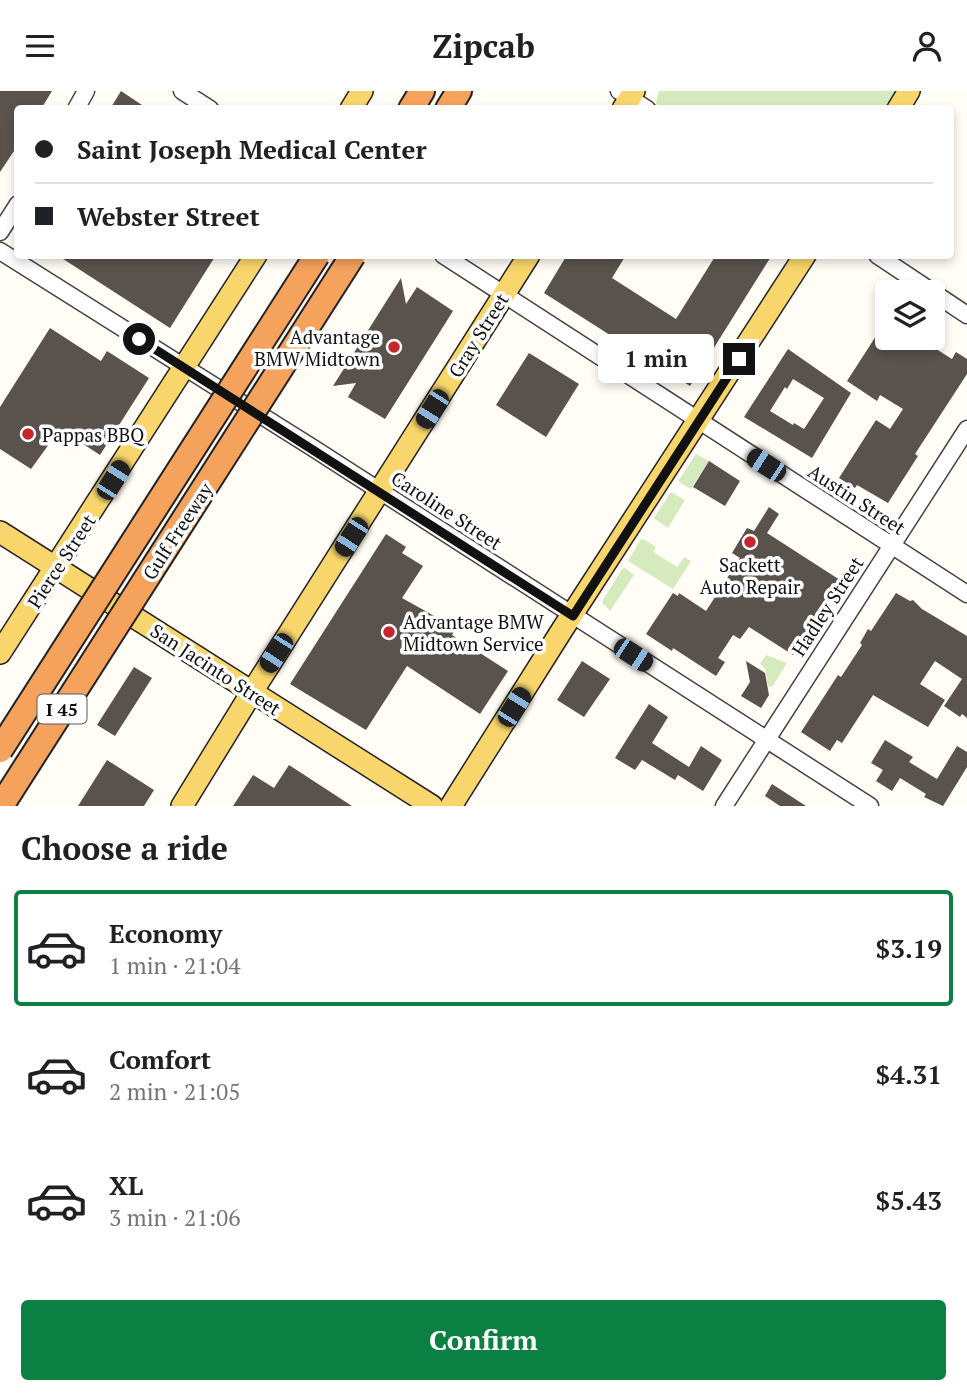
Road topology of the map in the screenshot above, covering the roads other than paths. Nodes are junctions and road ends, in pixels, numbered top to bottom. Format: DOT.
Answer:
graph roads {
  1 [pos="182,91"];
  2 [pos="204,105"];
  3 [pos="14,210"];
  4 [pos="0,232"];
  5 [pos="0,251"];
  6 [pos="253,259"];
  7 [pos="314,259"];
  8 [pos="350,259"];
  9 [pos="449,259"];
  10 [pos="526,259"];
  11 [pos="802,259"];
  12 [pos="883,259"];
  13 [pos="504,295"];
  14 [pos="967,315"];
  15 [pos="184,369"];
  16 [pos="699,422"];
  17 [pos="967,429"];
  18 [pos="380,491"];
  19 [pos="0,532"];
  20 [pos="891,546"];
  21 [pos="57,569"];
  22 [pos="967,594"];
  23 [pos="573,616"];
  24 [pos="0,653"];
  25 [pos="252,692"];
  26 [pos="766,741"];
  27 [pos="0,750"];
  28 [pos="1,806"];
  29 [pos="182,806"];
  30 [pos="432,806"];
  31 [pos="451,806"];
  32 [pos="724,806"];
  33 [pos="870,806"];
  1 -- 2 [label="street"];
  3 -- 4 [label="street"];
  5 -- 15 [label="street, Caroline Street"];
  6 -- 15 [label="main road, Pierce Street"];
  7 -- 27 [label="highway, Gulf Freeway / I 45, bridge"];
  8 -- 28 [label="highway, Gulf Freeway / I 45, bridge"];
  9 -- 13 [label="street, Austin Street"];
  10 -- 13 [label="main road, Gray Street"];
  11 -- 16 [label="main road"];
  12 -- 14 [label="street"];
  13 -- 16 [label="street, Austin Street"];
  13 -- 18 [label="main road, Gray Street"];
  15 -- 18 [label="street, Caroline Street"];
  15 -- 21 [label="main road, Pierce Street"];
  16 -- 20 [label="street, Austin Street"];
  16 -- 23 [label="main road"];
  17 -- 20 [label="street, Hadley Street"];
  18 -- 23 [label="street, Caroline Street"];
  18 -- 25 [label="main road, Gray Street"];
  19 -- 21 [label="main road, San Jacinto Street"];
  20 -- 22 [label="street, Austin Street"];
  20 -- 26 [label="street, Hadley Street"];
  21 -- 24 [label="main road, Pierce Street"];
  21 -- 25 [label="main road, San Jacinto Street"];
  23 -- 26 [label="street, Caroline Street"];
  23 -- 31 [label="main road"];
  25 -- 29 [label="main road, Gray Street"];
  25 -- 30 [label="main road, San Jacinto Street"];
  26 -- 32 [label="street, Hadley Street"];
  26 -- 33 [label="street, Caroline Street"];
}
